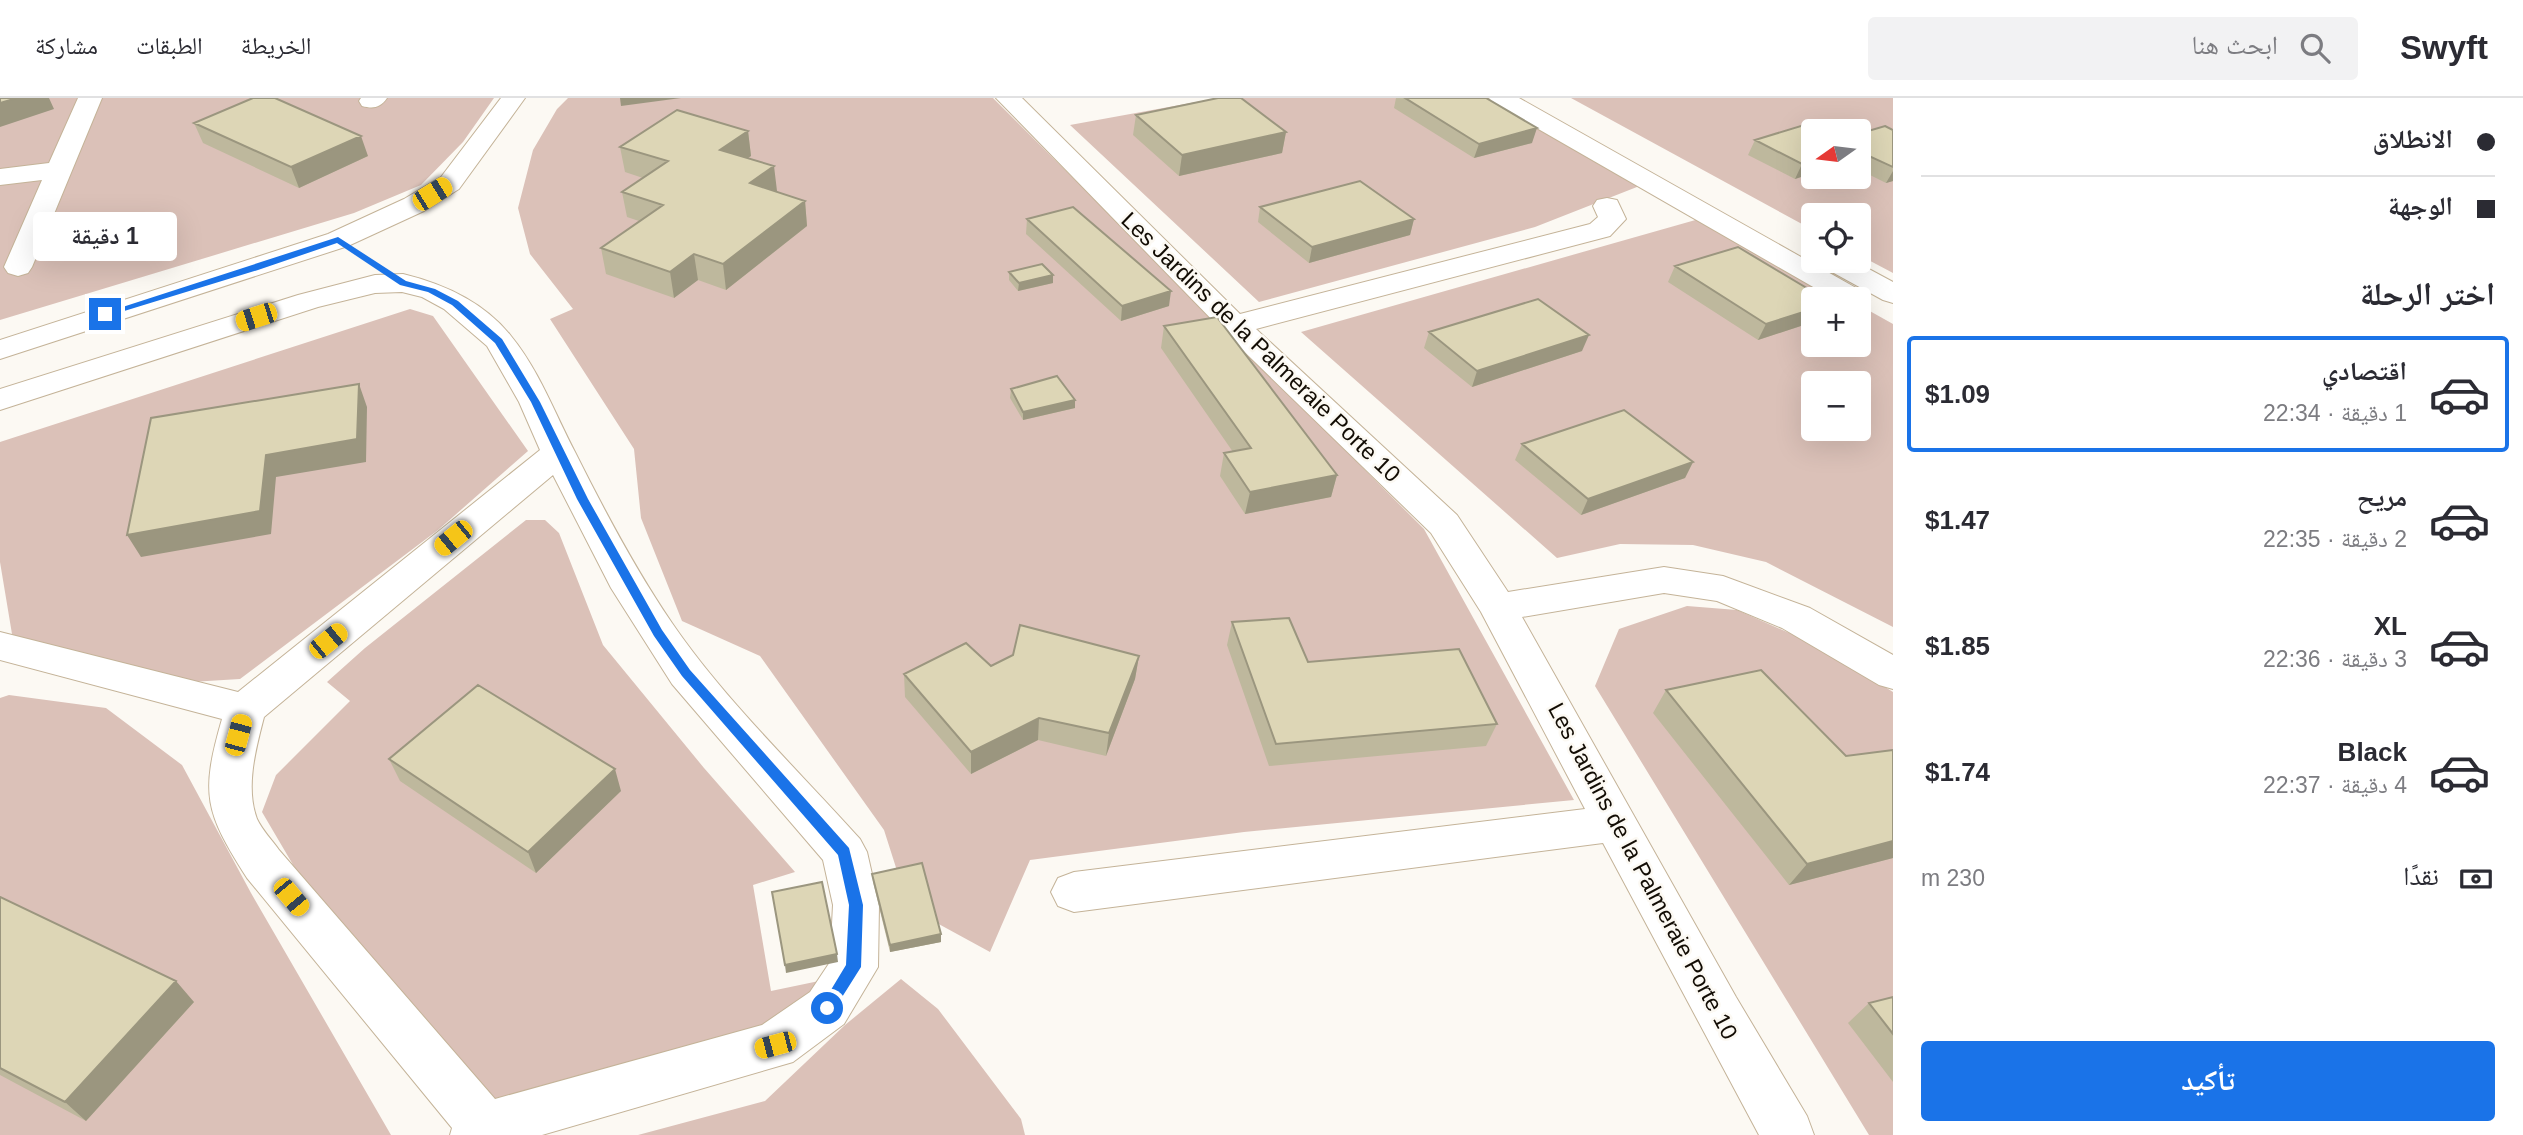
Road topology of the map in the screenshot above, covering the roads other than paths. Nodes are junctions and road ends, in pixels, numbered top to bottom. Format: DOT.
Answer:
graph roads {
  1 [pos="90,98"];
  2 [pos="513,98"];
  3 [pos="1008,98"];
  4 [pos="1502,98"];
  5 [pos="1538,98"];
  6 [pos="59,170"];
  7 [pos="0,177"];
  8 [pos="1607,206"];
  9 [pos="338,240"];
  10 [pos="1801,243"];
  11 [pos="18,267"];
  12 [pos="1855,273"];
  13 [pos="403,283"];
  14 [pos="1834,287"];
  15 [pos="1893,294"];
  16 [pos="1871,308"];
  17 [pos="1893,321"];
  18 [pos="1234,325"];
  19 [pos="0,350"];
  20 [pos="0,400"];
  21 [pos="558,453"];
  22 [pos="1498,607"];
  23 [pos="0,646"];
  24 [pos="1893,674"];
  25 [pos="245,709"];
  26 [pos="1616,822"];
  27 [pos="1074,892"];
  28 [pos="481,1131"];
  29 [pos="1788,1135"];
  1 -- 6 [label="street"];
  2 -- 9 [label="street"];
  3 -- 18 [label="street, Les Jardins de la Palmeraie Porte 10"];
  4 -- 14 [label="street"];
  5 -- 10 [label="street"];
  6 -- 7 [label="street"];
  6 -- 11 [label="street"];
  8 -- 18 [label="street"];
  9 -- 13 [label="street"];
  9 -- 19 [label="street"];
  12 -- 15 [label="street"];
  13 -- 20 [label="street"];
  13 -- 21 [label="street"];
  16 -- 17 [label="street"];
  18 -- 22 [label="street, Les Jardins de la Palmeraie Porte 10"];
  21 -- 25 [label="street"];
  21 -- 28 [label="street"];
  22 -- 24 [label="street"];
  22 -- 26 [label="street, Les Jardins de la Palmeraie Porte 10"];
  23 -- 25 [label="street"];
  25 -- 28 [label="street"];
  26 -- 27 [label="street"];
  26 -- 29 [label="street, Les Jardins de la Palmeraie Porte 10"];
}
